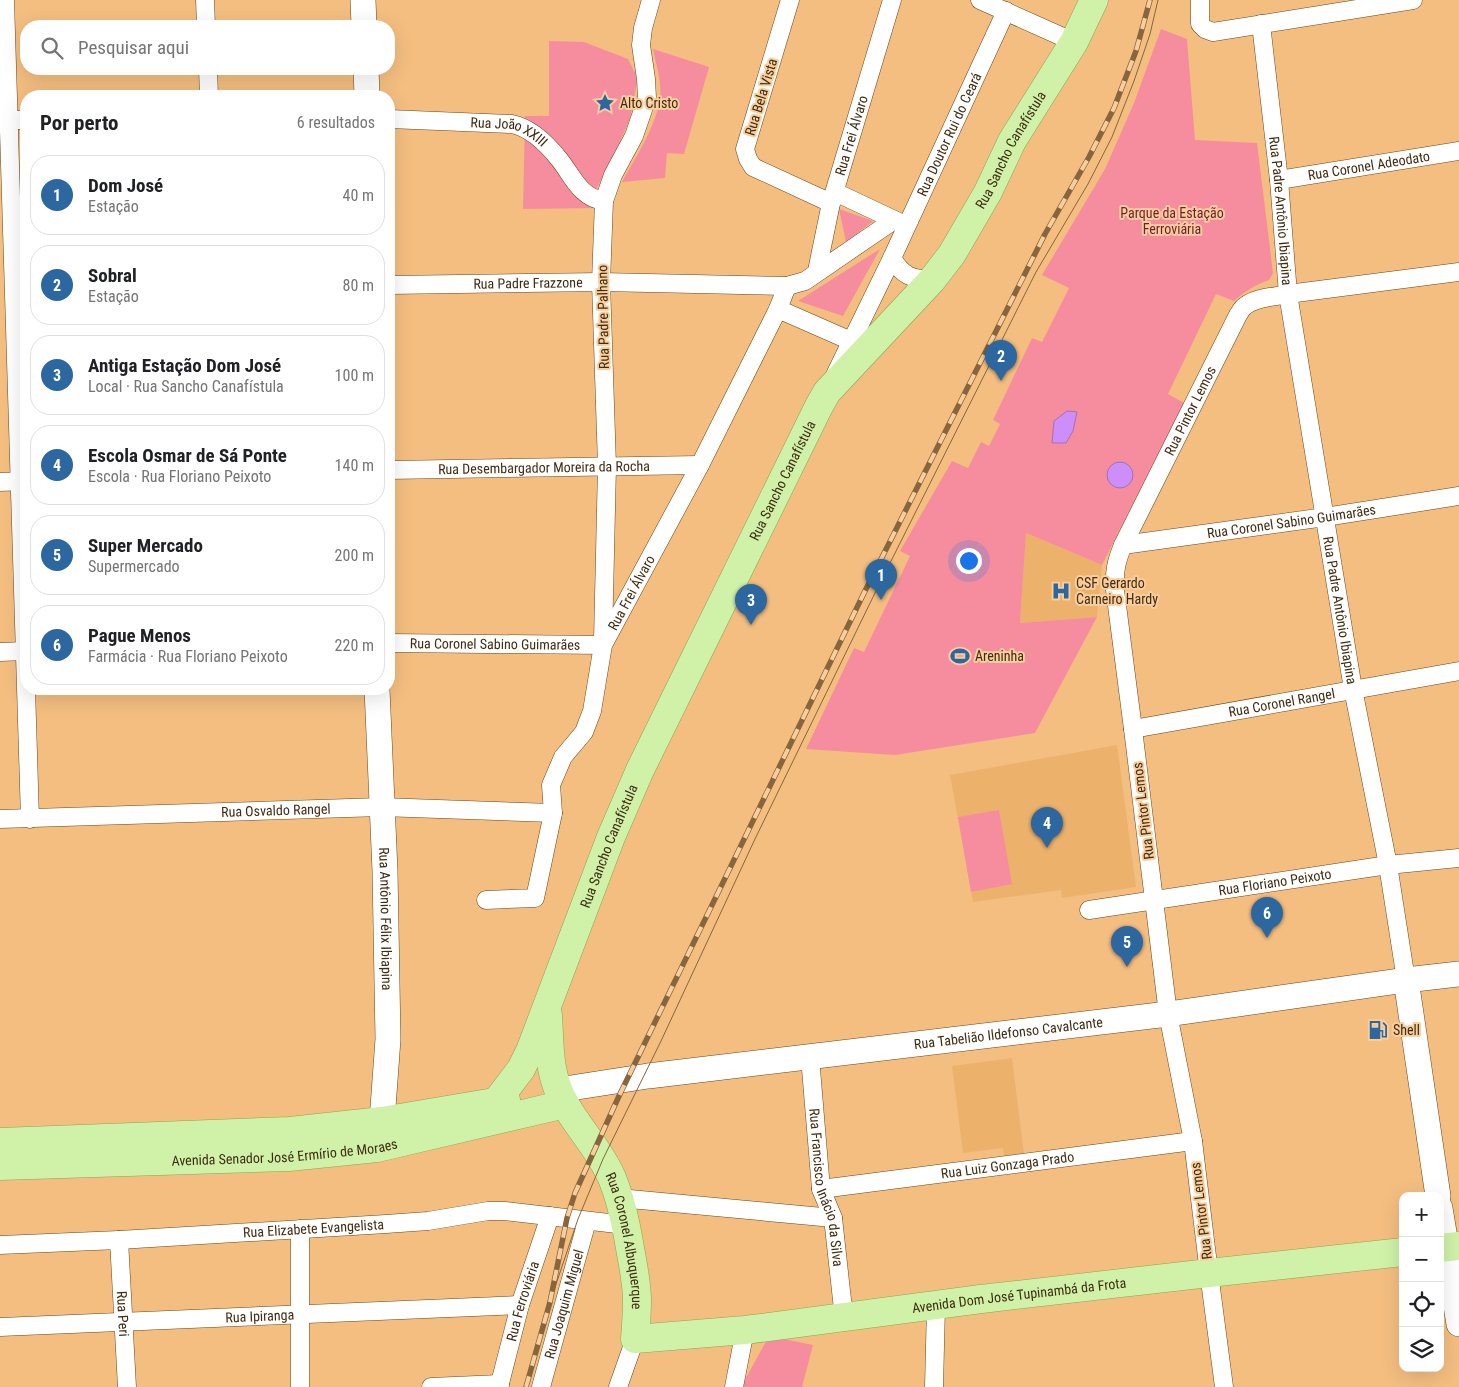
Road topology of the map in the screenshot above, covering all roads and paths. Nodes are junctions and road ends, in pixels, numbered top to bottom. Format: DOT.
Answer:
graph roads {
  1 [pos="5,0"];
  2 [pos="205,0"];
  3 [pos="363,0"];
  4 [pos="652,0"];
  5 [pos="790,0"];
  6 [pos="892,0"];
  7 [pos="980,0"];
  8 [pos="1094,0"];
  9 [pos="1200,0"];
  10 [pos="1413,0"];
  11 [pos="1006,11"];
  12 [pos="206,20"];
  13 [pos="364,20"];
  14 [pos="1261,24"];
  15 [pos="1074,42"];
  16 [pos="208,75"];
  17 [pos="366,75"];
  18 [pos="209,90"];
  19 [pos="367,90"];
  20 [pos="395,119"];
  21 [pos="12,120"];
  22 [pos="1459,151"];
  23 [pos="1278,180"];
  24 [pos="833,197"];
  25 [pos="604,200"];
  26 [pos="900,223"];
  27 [pos="892,258"];
  28 [pos="817,271"];
  29 [pos="1459,272"];
  30 [pos="932,280"];
  31 [pos="601,282"];
  32 [pos="395,285"];
  33 [pos="787,286"];
  34 [pos="14,288"];
  35 [pos="1288,294"];
  36 [pos="778,309"];
  37 [pos="851,341"];
  38 [pos="827,392"];
  39 [pos="20,433"];
  40 [pos="700,465"];
  41 [pos="607,466"];
  42 [pos="395,470"];
  43 [pos="20,481"];
  44 [pos="0,482"];
  45 [pos="1459,496"];
  46 [pos="1325,517"];
  47 [pos="1123,545"];
  48 [pos="395,643"];
  49 [pos="603,645"];
  50 [pos="20,651"];
  51 [pos="0,652"];
  52 [pos="1459,671"];
  53 [pos="1353,689"];
  54 [pos="26,695"];
  55 [pos="376,695"];
  56 [pos="1133,729"];
  57 [pos="382,807"];
  58 [pos="553,813"];
  59 [pos="30,818"];
  60 [pos="0,819"];
  61 [pos="1459,858"];
  62 [pos="1388,865"];
  63 [pos="486,900"];
  64 [pos="1154,900"];
  65 [pos="1089,910"];
  66 [pos="1459,974"];
  67 [pos="1406,980"];
  68 [pos="548,1007"];
  69 [pos="1168,1014"];
  70 [pos="810,1057"];
  71 [pos="562,1097"];
  72 [pos="496,1102"];
  73 [pos="382,1121"];
  74 [pos="1193,1141"];
  75 [pos="0,1142"];
  76 [pos="377,1148"];
  77 [pos="0,1166"];
  78 [pos="821,1189"];
  79 [pos="1437,1192"];
  80 [pos="619,1198"];
  81 [pos="550,1216"];
  82 [pos="833,1218"];
  83 [pos="587,1221"];
  84 [pos="626,1226"];
  85 [pos="1444,1228"];
  86 [pos="300,1229"];
  87 [pos="119,1240"];
  88 [pos="0,1245"];
  89 [pos="1448,1247"];
  90 [pos="1399,1252"];
  91 [pos="1209,1273"];
  92 [pos="520,1305"];
  93 [pos="936,1306"];
  94 [pos="300,1313"];
  95 [pos="844,1318"];
  96 [pos="124,1321"];
  97 [pos="1459,1324"];
  98 [pos="0,1326"];
  99 [pos="746,1330"];
  100 [pos="635,1339"];
  101 [pos="499,1385"];
  102 [pos="127,1387"];
  103 [pos="300,1387"];
  104 [pos="431,1387"];
  105 [pos="541,1387"];
  106 [pos="618,1387"];
  107 [pos="734,1387"];
  108 [pos="934,1387"];
  109 [pos="1224,1387"];
  1 -- 21 [label="street"];
  2 -- 12 [label="street"];
  3 -- 13 [label="main road"];
  4 -- 25 [label="street, Rua Padre Palhano"];
  5 -- 24 [label="street, Rua Bela Vista"];
  6 -- 24 [label="street, Rua Frei Álvaro"];
  7 -- 11 [label="street"];
  8 -- 15 [label="main road, Rua Sancho Canafístula"];
  9 -- 14 [label="street"];
  10 -- 14 [label="street"];
  11 -- 15 [label="street"];
  11 -- 26 [label="street, Rua Doutor Rui do Ceará"];
  14 -- 23 [label="street, Rua Padre Antônio Ibiapina"];
  15 -- 30 [label="main road, Rua Sancho Canafístula"];
  16 -- 18 [label="street"];
  17 -- 19 [label="main road"];
  20 -- 25 [label="street, Rua João XXIII"];
  21 -- 34 [label="street"];
  22 -- 23 [label="street, Rua Coronel Adeodato"];
  23 -- 35 [label="street, Rua Padre Antônio Ibiapina"];
  24 -- 26 [label="street, Rua Bela Vista"];
  24 -- 28 [label="street, Rua Frei Álvaro"];
  25 -- 31 [label="street, Rua Padre Palhano"];
  26 -- 27 [label="street, Rua Doutor Rui do Ceará"];
  26 -- 28 [label="street"];
  27 -- 30 [label="street"];
  27 -- 37 [label="street, Rua Doutor Rui do Ceará"];
  28 -- 33 [label="street"];
  29 -- 35 [label="street, Rua Pintor Lemos"];
  30 -- 38 [label="main road, Rua Sancho Canafístula"];
  31 -- 32 [label="street, Rua Padre Frazzone"];
  31 -- 33 [label="street, Rua Padre Frazzone"];
  31 -- 41 [label="street, Rua Padre Palhano"];
  33 -- 36 [label="street, Rua Frei Álvaro"];
  34 -- 39 [label="street"];
  35 -- 46 [label="street, Rua Padre Antônio Ibiapina"];
  35 -- 47 [label="street, Rua Pintor Lemos"];
  36 -- 37 [label="street"];
  36 -- 40 [label="street, Rua Frei Álvaro"];
  37 -- 38 [label="street, Rua Doutor Rui do Ceará"];
  38 -- 68 [label="main road, Rua Sancho Canafístula"];
  40 -- 41 [label="street, Rua Desembargador Moreira da Rocha"];
  40 -- 49 [label="street, Rua Frei Álvaro"];
  41 -- 42 [label="street, Rua Desembargador Moreira da Rocha"];
  41 -- 49 [label="street, Rua Padre Palhano"];
  43 -- 44 [label="street"];
  45 -- 46 [label="street, Rua Coronel Sabino Guimarães"];
  46 -- 47 [label="street, Rua Coronel Sabino Guimarães"];
  46 -- 53 [label="street, Rua Padre Antônio Ibiapina"];
  47 -- 56 [label="street, Rua Pintor Lemos"];
  48 -- 49 [label="street, Rua Coronel Sabino Guimarães"];
  49 -- 58 [label="street, Rua Frei Álvaro"];
  50 -- 51 [label="street"];
  52 -- 53 [label="street, Rua Coronel Rangel"];
  53 -- 56 [label="street, Rua Coronel Rangel"];
  53 -- 62 [label="street, Rua Padre Antônio Ibiapina"];
  54 -- 59 [label="street"];
  55 -- 57 [label="main road, Rua Antônio Félix Ibiapina"];
  56 -- 64 [label="street, Rua Pintor Lemos"];
  57 -- 58 [label="street, Rua Osvaldo Rangel"];
  57 -- 59 [label="street, Rua Osvaldo Rangel"];
  57 -- 73 [label="main road, Rua Antônio Félix Ibiapina"];
  58 -- 63 [label="street, Rua Frei Álvaro"];
  59 -- 60 [label="street, Rua Osvaldo Rangel"];
  61 -- 62 [label="street, Rua Floriano Peixoto"];
  62 -- 64 [label="street, Rua Floriano Peixoto"];
  62 -- 67 [label="street, Rua Padre Antônio Ibiapina"];
  64 -- 65 [label="street, Rua Floriano Peixoto"];
  64 -- 69 [label="street, Rua Pintor Lemos"];
  66 -- 67 [label="main road, Rua Tabelião Ildefonso Cavalcante"];
  67 -- 69 [label="main road, Rua Tabelião Ildefonso Cavalcante"];
  67 -- 79 [label="main road, Rua Padre Antônio Ibiapina"];
  68 -- 71 [label="main road, Rua Coronel Albuquerque"];
  68 -- 72 [label="main road, Rua Sancho Canafístula"];
  69 -- 70 [label="main road, Rua Tabelião Ildefonso Cavalcante"];
  69 -- 74 [label="street, Rua Pintor Lemos"];
  70 -- 71 [label="main road, Rua Tabelião Ildefonso Cavalcante"];
  70 -- 78 [label="street, Rua Francisco Inácio da Silva"];
  71 -- 72 [label="main road, Avenida Senador José Ermírio de Moraes"];
  71 -- 76 [label="main road, Avenida Senador José Ermírio de Moraes"];
  71 -- 80 [label="main road, Rua Coronel Albuquerque"];
  72 -- 73 [label="main road, Avenida Senador José Ermírio de Moraes"];
  73 -- 75 [label="main road, Avenida Senador José Ermírio de Moraes"];
  73 -- 76 [label="main road, Rua Antônio Félix Ibiapina"];
  74 -- 78 [label="street, Rua Luiz Gonzaga Prado"];
  74 -- 91 [label="street, Rua Pintor Lemos"];
  76 -- 77 [label="main road, Avenida Senador José Ermírio de Moraes"];
  78 -- 82 [label="street, Rua Francisco Inácio da Silva"];
  80 -- 82 [label="street"];
  80 -- 84 [label="main road, Rua Coronel Albuquerque"];
  81 -- 83 [label="street, Rua Elizabete Evangelista"];
  81 -- 86 [label="street, Rua Elizabete Evangelista"];
  81 -- 92 [label="street, Rua Ferroviária"];
  82 -- 95 [label="street, Rua Francisco Inácio da Silva"];
  83 -- 84 [label="street, Rua Elizabete Evangelista"];
  83 -- 105 [label="street, Rua Joaquim Miguel"];
  84 -- 100 [label="main road, Rua Coronel Albuquerque"];
  85 -- 89 [label="main road"];
  86 -- 87 [label="street, Rua Elizabete Evangelista"];
  86 -- 94 [label="street"];
  87 -- 88 [label="street, Rua Elizabete Evangelista"];
  87 -- 96 [label="street, Rua Peri"];
  89 -- 97 [label="main road"];
  90 -- 91 [label="main road, Avenida Dom José Tupinambá da Frota"];
  91 -- 93 [label="main road, Avenida Dom José Tupinambá da Frota"];
  91 -- 109 [label="street, Rua Pintor Lemos"];
  92 -- 94 [label="street, Rua Ipiranga"];
  92 -- 101 [label="street, Rua Ferroviária"];
  93 -- 95 [label="main road, Avenida Dom José Tupinambá da Frota"];
  93 -- 108 [label="street"];
  94 -- 96 [label="street, Rua Ipiranga"];
  94 -- 103 [label="street"];
  95 -- 99 [label="main road, Avenida Dom José Tupinambá da Frota"];
  96 -- 98 [label="street, Rua Ipiranga"];
  96 -- 102 [label="street, Rua Peri"];
  99 -- 100 [label="main road, Avenida Dom José Tupinambá da Frota"];
  99 -- 107 [label="street"];
  100 -- 106 [label="street, Rua Coronel Albuquerque"];
  101 -- 104 [label="street"];
}
